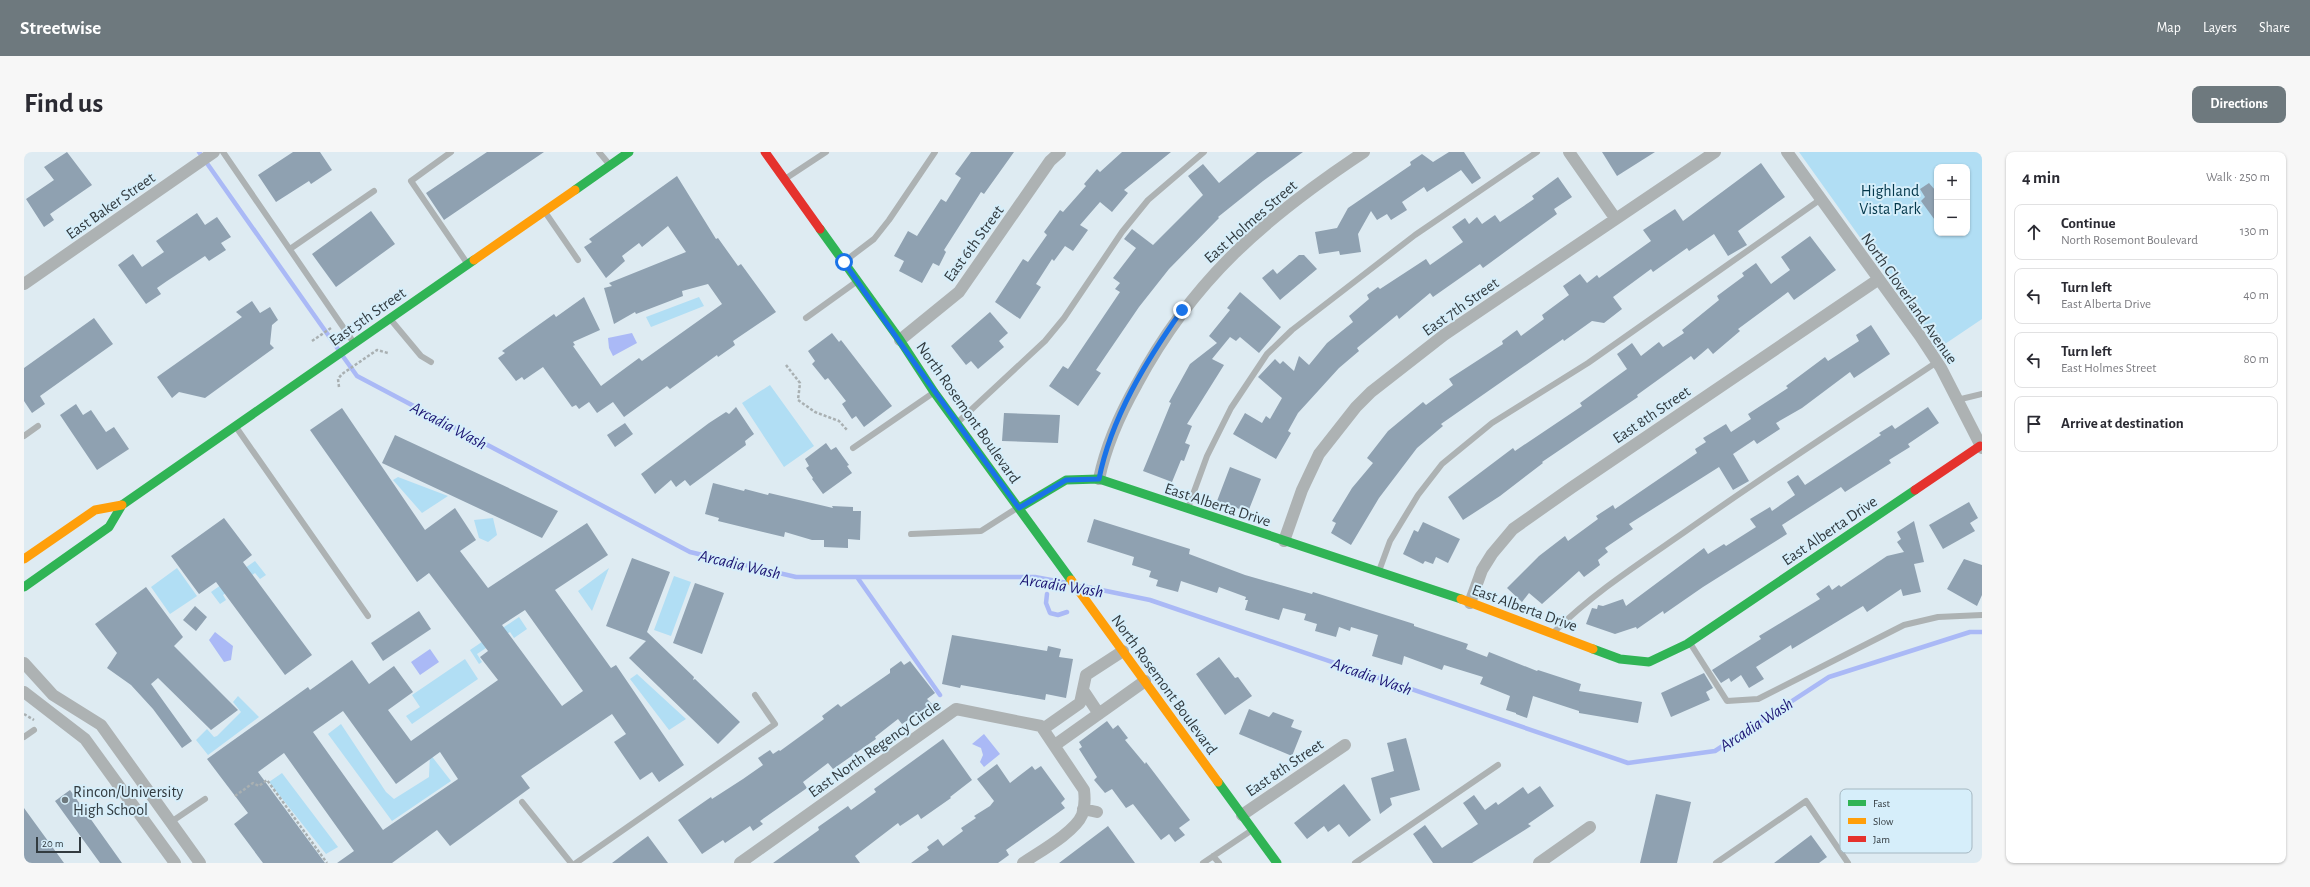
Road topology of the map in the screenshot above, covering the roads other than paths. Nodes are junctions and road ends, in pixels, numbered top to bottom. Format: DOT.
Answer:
graph roads {
  1 [pos="214,152"];
  2 [pos="223,152"];
  3 [pos="451,152"];
  4 [pos="599,152"];
  5 [pos="629,152"];
  6 [pos="765,152"];
  7 [pos="826,152"];
  8 [pos="935,152"];
  9 [pos="1060,152"];
  10 [pos="1204,152"];
  11 [pos="1364,152"];
  12 [pos="1537,152"];
  13 [pos="1569,152"];
  14 [pos="1715,152"];
  15 [pos="1787,152"];
  16 [pos="610,166"];
  17 [pos="784,180"];
  18 [pos="374,191"];
  19 [pos="1821,199"];
  20 [pos="544,211"];
  21 [pos="1616,218"];
  22 [pos="290,249"];
  23 [pos="578,260"];
  24 [pos="844,262"];
  25 [pos="468,264"];
  26 [pos="1878,278"];
  27 [pos="857,281"];
  28 [pos="24,284"];
  29 [pos="390,318"];
  30 [pos="806,318"];
  31 [pos="900,340"];
  32 [pos="350,345"];
  33 [pos="431,362"];
  34 [pos="1937,362"];
  35 [pos="934,392"];
  36 [pos="1982,394"];
  37 [pos="1957,400"];
  38 [pos="957,423"];
  39 [pos="38,426"];
  40 [pos="235,426"];
  41 [pos="24,436"];
  42 [pos="1981,447"];
  43 [pos="854,448"];
  44 [pos="1099,479"];
  45 [pos="122,505"];
  46 [pos="1019,508"];
  47 [pos="1187,510"];
  48 [pos="911,534"];
  49 [pos="1284,541"];
  50 [pos="24,559"];
  51 [pos="1379,572"];
  52 [pos="24,587"];
  53 [pos="1470,603"];
  54 [pos="1982,615"];
  55 [pos="368,616"];
  56 [pos="1553,634"];
  57 [pos="1689,642"];
  58 [pos="1123,651"];
  59 [pos="24,663"];
  60 [pos="1145,681"];
  61 [pos="1083,690"];
  62 [pos="24,692"];
  63 [pos="755,695"];
  64 [pos="1099,714"];
  65 [pos="1043,729"];
  66 [pos="34,730"];
  67 [pos="24,738"];
  68 [pos="1055,745"];
  69 [pos="1345,745"];
  70 [pos="1498,765"];
  71 [pos="205,799"];
  72 [pos="522,802"];
  73 [pos="1083,809"];
  74 [pos="1096,812"];
  75 [pos="1242,815"];
  76 [pos="171,822"];
  77 [pos="1590,827"];
  78 [pos="1252,830"];
  79 [pos="155,835"];
  80 [pos="1840,851"];
  81 [pos="1841,853"];
  82 [pos="1213,856"];
  83 [pos="175,863"];
  84 [pos="200,863"];
  85 [pos="571,863"];
  86 [pos="576,863"];
  87 [pos="740,863"];
  88 [pos="1023,863"];
  89 [pos="1203,863"];
  90 [pos="1219,863"];
  91 [pos="1277,863"];
  92 [pos="1355,863"];
  93 [pos="1539,863"];
  94 [pos="1716,863"];
  95 [pos="1848,863"];
  1 -- 28 [label="street, East Baker Street"];
  2 -- 22 [label="lane"];
  3 -- 25 [label="lane"];
  4 -- 16 [label="lane"];
  5 -- 16 [label="street, East 5th Street"];
  6 -- 17 [label="street, North Rosemont Boulevard"];
  7 -- 17 [label="lane"];
  8 -- 24 [label="lane"];
  9 -- 31 [label="street, East 6th Street"];
  10 -- 38 [label="lane"];
  11 -- 44 [label="street, East Holmes Street"];
  12 -- 47 [label="lane"];
  13 -- 21 [label="street"];
  14 -- 21 [label="street, East 7th Street"];
  15 -- 19 [label="street, North Cloverland Avenue"];
  16 -- 20 [label="street, East 5th Street"];
  17 -- 24 [label="street, North Rosemont Boulevard"];
  18 -- 22 [label="lane"];
  19 -- 26 [label="street, North Cloverland Avenue"];
  19 -- 51 [label="lane"];
  20 -- 23 [label="lane"];
  20 -- 25 [label="street, East 5th Street"];
  21 -- 49 [label="street, East 7th Street"];
  22 -- 32 [label="lane"];
  24 -- 27 [label="street, North Rosemont Boulevard"];
  25 -- 29 [label="street, East 5th Street"];
  26 -- 34 [label="street, North Cloverland Avenue"];
  26 -- 53 [label="street, East 8th Street"];
  27 -- 30 [label="lane"];
  27 -- 31 [label="street, North Rosemont Boulevard"];
  29 -- 32 [label="street, East 5th Street"];
  29 -- 33 [label="lane"];
  31 -- 35 [label="street, North Rosemont Boulevard"];
  32 -- 40 [label="street, East 5th Street"];
  34 -- 37 [label="street, North Cloverland Avenue"];
  34 -- 56 [label="lane"];
  35 -- 38 [label="street, North Rosemont Boulevard"];
  35 -- 43 [label="lane"];
  36 -- 37 [label="lane"];
  37 -- 42 [label="street, North Cloverland Avenue"];
  38 -- 46 [label="street, North Rosemont Boulevard"];
  39 -- 41 [label="lane"];
  40 -- 45 [label="street, East 5th Street"];
  40 -- 55 [label="lane"];
  42 -- 57 [label="street, East Alberta Drive"];
  44 -- 46 [label="street, East Alberta Drive"];
  44 -- 47 [label="street, East Alberta Drive"];
  45 -- 50 [label="street, East 5th Street"];
  45 -- 52 [label="street, East 5th Street"];
  46 -- 48 [label="lane"];
  46 -- 58 [label="street, North Rosemont Boulevard"];
  47 -- 49 [label="street, East Alberta Drive"];
  49 -- 51 [label="street, East Alberta Drive"];
  51 -- 53 [label="street, East Alberta Drive"];
  53 -- 56 [label="street, East Alberta Drive"];
  54 -- 57 [label="lane"];
  56 -- 57 [label="street, East Alberta Drive"];
  58 -- 60 [label="street, North Rosemont Boulevard"];
  58 -- 61 [label="street"];
  59 -- 76 [label="street"];
  60 -- 64 [label="street"];
  60 -- 75 [label="street, North Rosemont Boulevard"];
  61 -- 64 [label="street"];
  61 -- 65 [label="street"];
  62 -- 79 [label="street"];
  63 -- 86 [label="lane"];
  64 -- 68 [label="street"];
  65 -- 68 [label="street"];
  65 -- 87 [label="street, East North Regency Circle"];
  66 -- 67 [label="lane"];
  68 -- 73 [label="street"];
  69 -- 75 [label="street, East 8th Street"];
  70 -- 92 [label="lane"];
  71 -- 76 [label="lane"];
  72 -- 85 [label="lane"];
  73 -- 74 [label="street"];
  73 -- 88 [label="street"];
  75 -- 78 [label="street, North Rosemont Boulevard"];
  76 -- 79 [label="street"];
  76 -- 84 [label="street"];
  77 -- 93 [label="street"];
  78 -- 82 [label="lane"];
  78 -- 91 [label="street, North Rosemont Boulevard"];
  79 -- 83 [label="street"];
  80 -- 94 [label="lane"];
  81 -- 95 [label="lane"];
  82 -- 89 [label="lane"];
  82 -- 90 [label="lane"];
}
